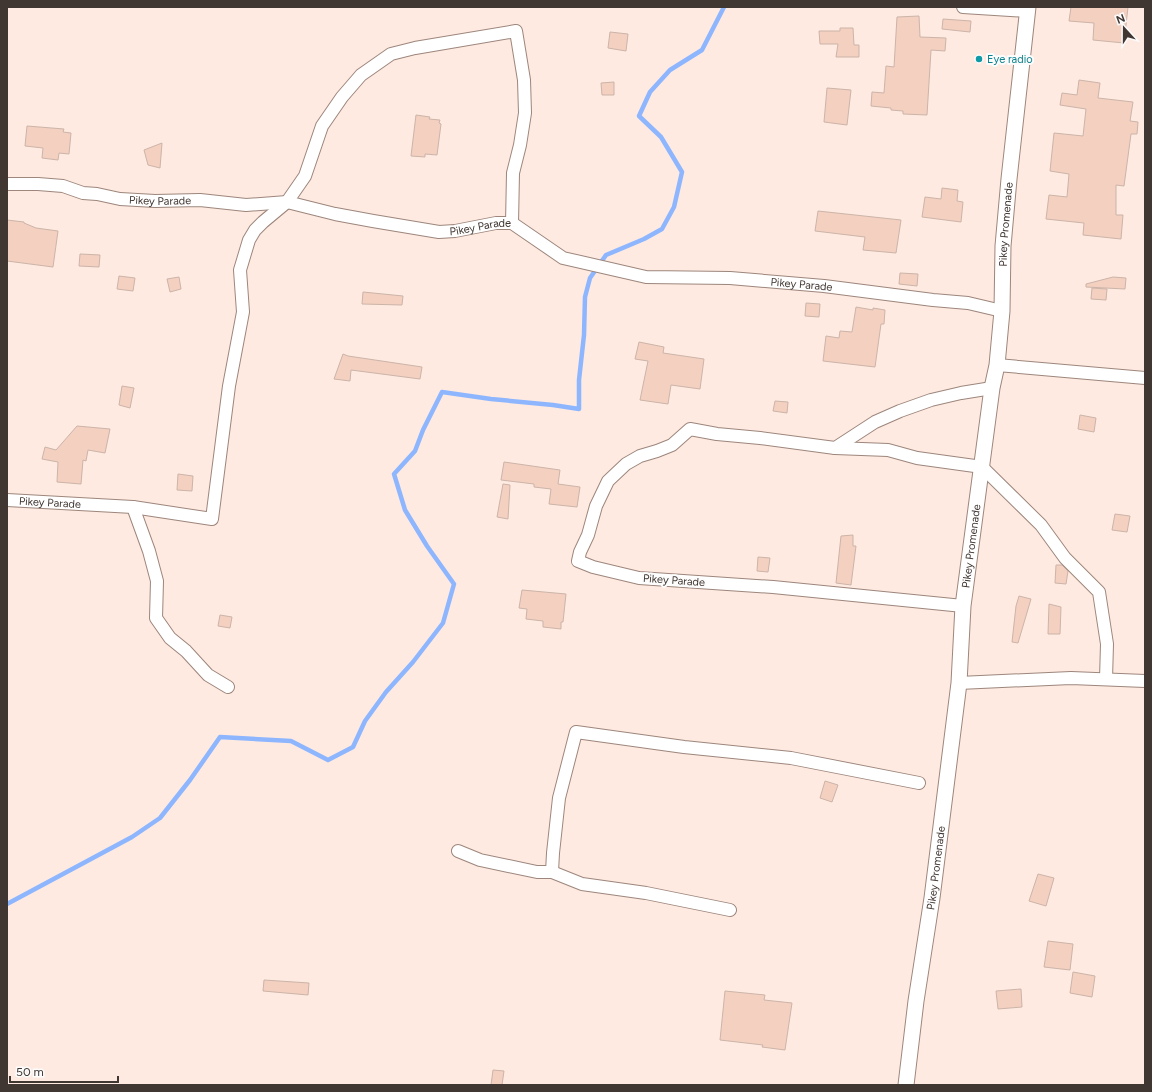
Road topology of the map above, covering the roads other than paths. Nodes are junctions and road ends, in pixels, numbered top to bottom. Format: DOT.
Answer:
graph roads {
  1 [pos="963,7"];
  2 [pos="1027,9"];
  3 [pos="7,184"];
  4 [pos="287,202"];
  5 [pos="512,223"];
  6 [pos="1002,311"];
  7 [pos="997,365"];
  8 [pos="1145,378"];
  9 [pos="992,388"];
  10 [pos="835,448"];
  11 [pos="982,466"];
  12 [pos="7,500"];
  13 [pos="134,507"];
  14 [pos="963,606"];
  15 [pos="1106,678"];
  16 [pos="1145,681"];
  17 [pos="959,683"];
  18 [pos="228,687"];
  19 [pos="919,783"];
  20 [pos="458,851"];
  21 [pos="552,872"];
  22 [pos="730,910"];
  23 [pos="906,1085"];
  1 -- 2 [label="street"];
  2 -- 6 [label="street, Pikey Promenade"];
  3 -- 4 [label="street, Pikey Parade"];
  4 -- 5 [label="street, Pikey Parade"];
  4 -- 5 [label="street"];
  4 -- 13 [label="street, Pikey Parade"];
  5 -- 6 [label="street, Pikey Parade"];
  6 -- 7 [label="street, Pikey Promenade"];
  7 -- 8 [label="street"];
  7 -- 9 [label="street, Pikey Promenade"];
  9 -- 10 [label="street"];
  9 -- 11 [label="street, Pikey Promenade"];
  10 -- 11 [label="street"];
  10 -- 14 [label="street, Pikey Parade"];
  11 -- 14 [label="street, Pikey Promenade"];
  11 -- 15 [label="street"];
  12 -- 13 [label="street, Pikey Parade"];
  13 -- 18 [label="street"];
  14 -- 17 [label="street, Pikey Promenade"];
  15 -- 16 [label="street"];
  15 -- 17 [label="street"];
  17 -- 23 [label="street, Pikey Promenade"];
  19 -- 21 [label="street"];
  20 -- 21 [label="street"];
  21 -- 22 [label="street"];
}
